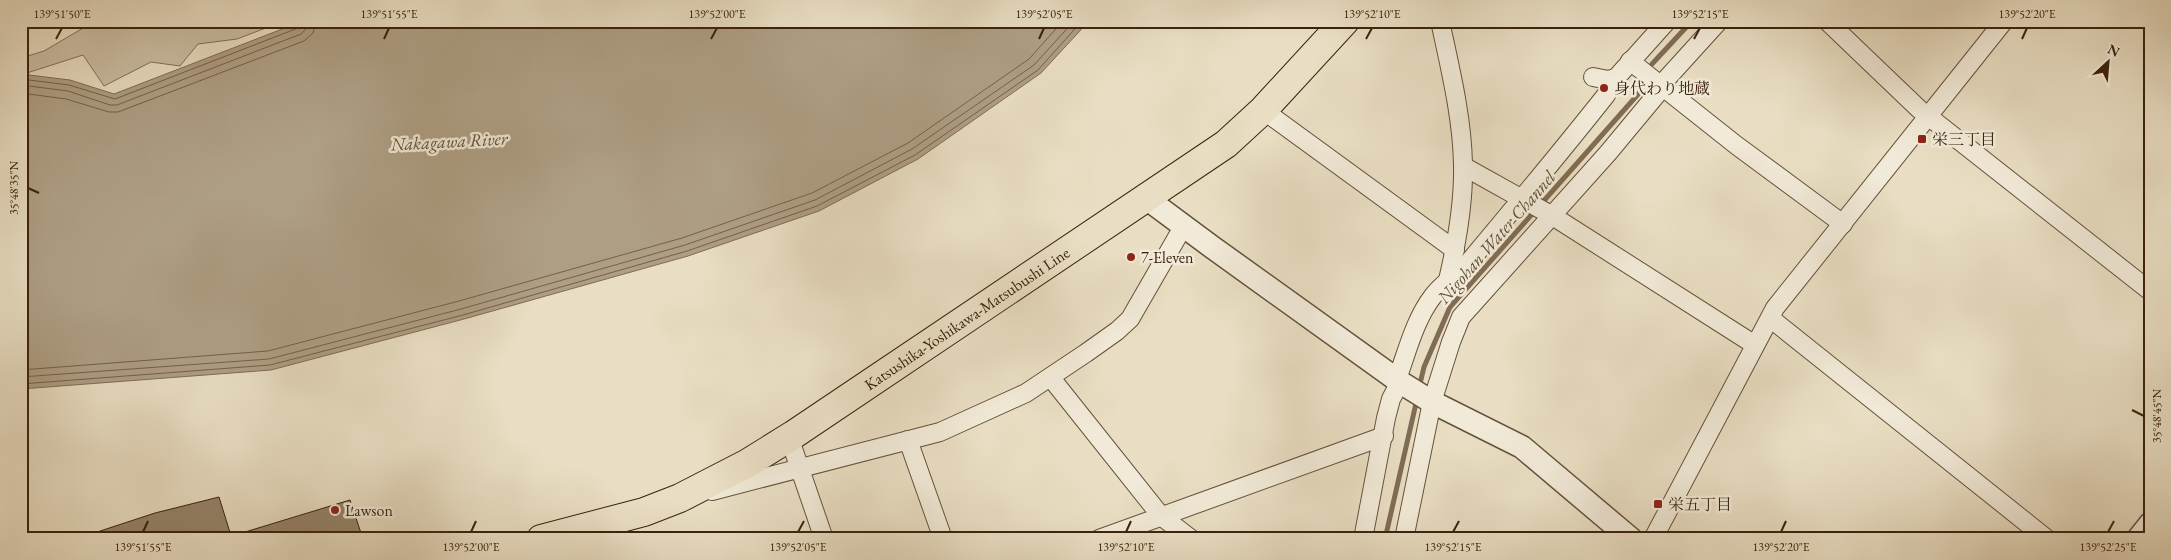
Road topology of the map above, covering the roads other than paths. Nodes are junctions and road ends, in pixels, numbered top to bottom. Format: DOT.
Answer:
graph roads {
  1 [pos="1345,21"];
  2 [pos="1440,21"];
  3 [pos="1667,21"];
  4 [pos="1719,21"];
  5 [pos="1827,21"];
  6 [pos="2004,21"];
  7 [pos="1630,61"];
  8 [pos="1593,77"];
  9 [pos="1616,78"];
  10 [pos="1661,87"];
  11 [pos="1263,110"];
  12 [pos="1929,117"];
  13 [pos="1463,166"];
  14 [pos="1146,198"];
  15 [pos="1522,199"];
  16 [pos="1550,215"];
  17 [pos="1843,224"];
  18 [pos="1184,227"];
  19 [pos="1455,250"];
  20 [pos="1448,280"];
  21 [pos="2150,291"];
  22 [pos="1770,318"];
  23 [pos="1755,346"];
  24 [pos="1051,378"];
  25 [pos="1399,380"];
  26 [pos="1432,402"];
  27 [pos="1384,436"];
  28 [pos="789,437"];
  29 [pos="908,440"];
  30 [pos="801,469"];
  31 [pos="680,498"];
  32 [pos="1161,516"];
  33 [pos="2150,524"];
  34 [pos="541,539"];
  35 [pos="824,539"];
  36 [pos="943,539"];
  37 [pos="1099,539"];
  38 [pos="1191,539"];
  39 [pos="1363,539"];
  40 [pos="1404,539"];
  41 [pos="1631,539"];
  42 [pos="1653,539"];
  43 [pos="2047,539"];
  44 [pos="2138,539"];
  1 -- 11 [label="main road, Katsushika-Yoshikawa-Matsubushi Line"];
  2 -- 13 [label="street"];
  3 -- 7 [label="street"];
  4 -- 10 [label="street"];
  5 -- 12 [label="street"];
  6 -- 12 [label="street"];
  7 -- 9 [label="street"];
  7 -- 10 [label="street"];
  8 -- 9 [label="street"];
  9 -- 15 [label="street"];
  10 -- 16 [label="street"];
  10 -- 17 [label="street"];
  11 -- 14 [label="main road, Katsushika-Yoshikawa-Matsubushi Line"];
  11 -- 19 [label="street"];
  12 -- 17 [label="street"];
  12 -- 21 [label="street"];
  13 -- 15 [label="street"];
  13 -- 19 [label="street"];
  14 -- 18 [label="street"];
  14 -- 28 [label="main road, Katsushika-Yoshikawa-Matsubushi Line"];
  15 -- 16 [label="street"];
  15 -- 20 [label="street"];
  16 -- 23 [label="street"];
  16 -- 26 [label="street"];
  17 -- 22 [label="street"];
  18 -- 24 [label="street"];
  18 -- 25 [label="street"];
  19 -- 20 [label="street"];
  20 -- 25 [label="street"];
  22 -- 23 [label="street"];
  22 -- 43 [label="street"];
  23 -- 42 [label="street"];
  24 -- 29 [label="street"];
  24 -- 32 [label="street"];
  25 -- 26 [label="street"];
  25 -- 27 [label="street"];
  26 -- 40 [label="street"];
  26 -- 41 [label="street"];
  27 -- 32 [label="street"];
  27 -- 39 [label="street"];
  28 -- 30 [label="street"];
  28 -- 31 [label="main road, Katsushika-Yoshikawa-Matsubushi Line"];
  29 -- 30 [label="street"];
  29 -- 36 [label="street"];
  30 -- 31 [label="street"];
  30 -- 35 [label="street"];
  31 -- 34 [label="main road, Katsushika-Yoshikawa-Matsubushi Line"];
  32 -- 37 [label="street"];
  32 -- 38 [label="street"];
  33 -- 44 [label="street"];
}
